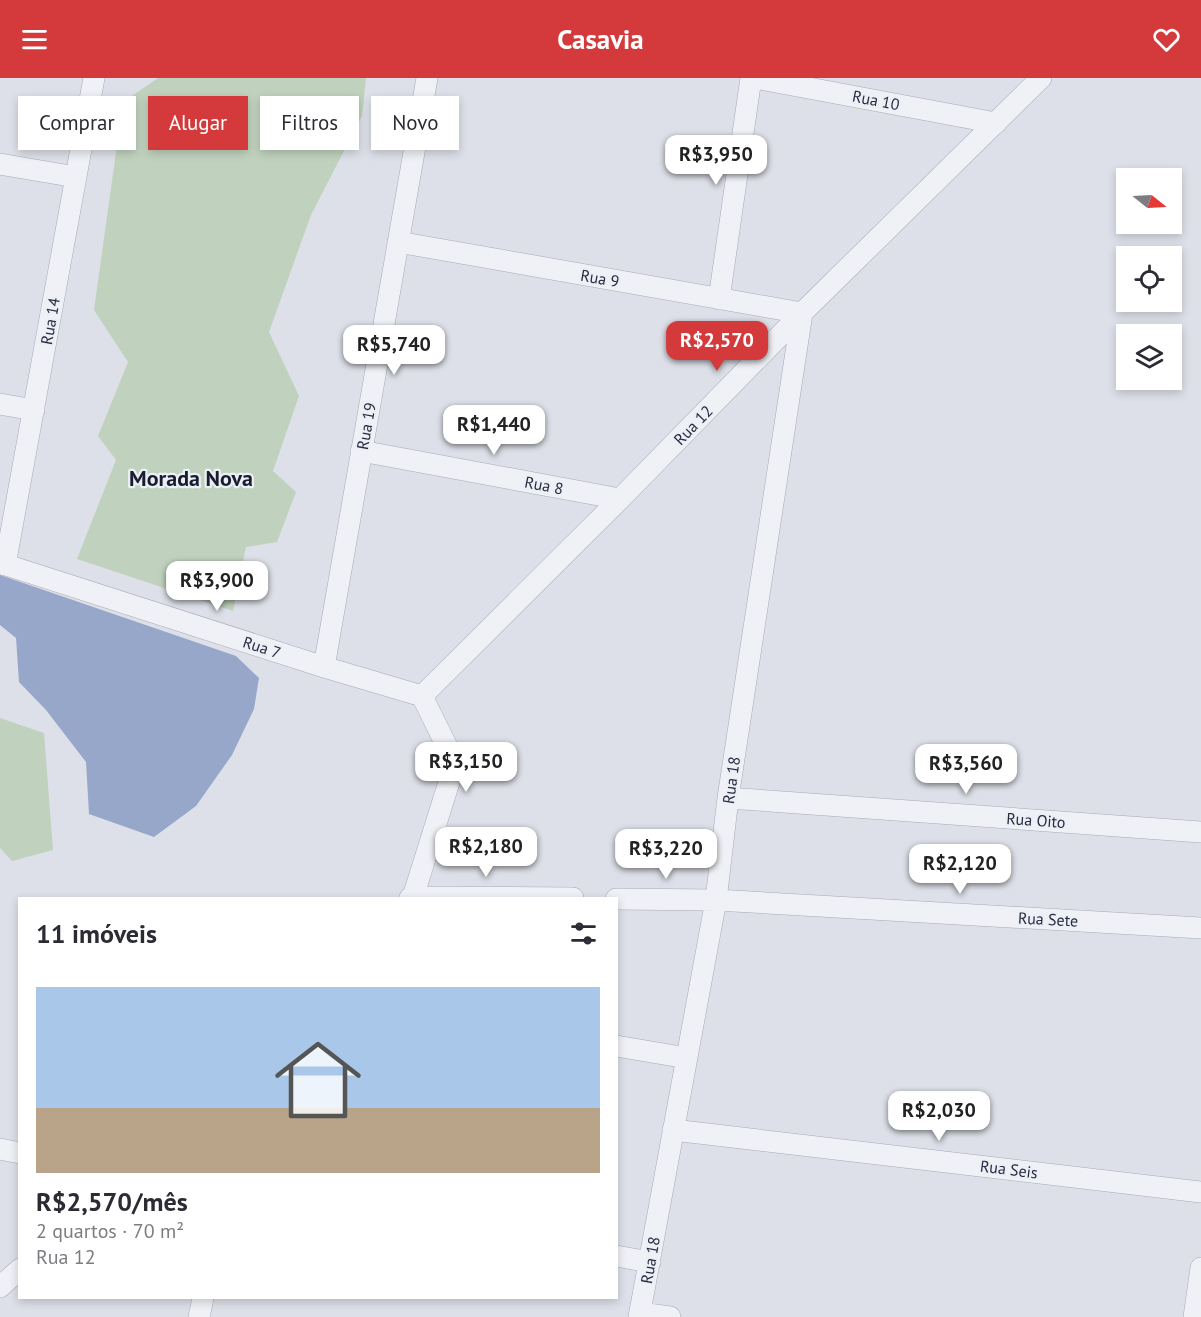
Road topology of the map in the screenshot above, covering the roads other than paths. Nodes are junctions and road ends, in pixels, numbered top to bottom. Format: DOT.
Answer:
graph roads {
  1 [pos="94,78"];
  2 [pos="427,78"];
  3 [pos="753,78"];
  4 [pos="1041,78"];
  5 [pos="996,123"];
  6 [pos="0,164"];
  7 [pos="76,177"];
  8 [pos="398,242"];
  9 [pos="719,299"];
  10 [pos="802,313"];
  11 [pos="0,404"];
  12 [pos="33,410"];
  13 [pos="361,451"];
  14 [pos="620,499"];
  15 [pos="3,564"];
  16 [pos="324,667"];
  17 [pos="422,696"];
  18 [pos="728,798"];
  19 [pos="1201,832"];
  20 [pos="412,897"];
  21 [pos="618,899"];
  22 [pos="716,900"];
  23 [pos="1201,928"];
  24 [pos="618,1046"];
  25 [pos="687,1058"];
  26 [pos="673,1130"];
  27 [pos="0,1149"];
  28 [pos="18,1153"];
  29 [pos="1201,1192"];
  30 [pos="618,1256"];
  31 [pos="650,1262"];
  32 [pos="1201,1268"];
  33 [pos="18,1271"];
  34 [pos="0,1287"];
  35 [pos="203,1299"];
  36 [pos="640,1315"];
  37 [pos="199,1317"];
  38 [pos="670,1317"];
  39 [pos="1194,1317"];
  1 -- 7 [label="street, Rua 14"];
  2 -- 8 [label="street, Rua 19"];
  3 -- 5 [label="street, Rua 10"];
  3 -- 9 [label="street"];
  4 -- 5 [label="street, Rua 12"];
  5 -- 10 [label="street, Rua 12"];
  6 -- 7 [label="street"];
  7 -- 12 [label="street, Rua 14"];
  8 -- 9 [label="street, Rua 9"];
  8 -- 13 [label="street, Rua 19"];
  9 -- 10 [label="street, Rua 9"];
  10 -- 14 [label="street, Rua 12"];
  10 -- 18 [label="street, Rua 18"];
  11 -- 12 [label="street"];
  12 -- 15 [label="street, Rua 14"];
  13 -- 14 [label="street, Rua 8"];
  13 -- 16 [label="street, Rua 19"];
  14 -- 17 [label="street, Rua 12"];
  15 -- 16 [label="street, Rua 7"];
  16 -- 17 [label="street, Rua 7"];
  17 -- 20 [label="street"];
  18 -- 19 [label="street, Rua Oito"];
  18 -- 22 [label="street, Rua 18"];
  21 -- 22 [label="street, Rua Sete"];
  22 -- 23 [label="street, Rua Sete"];
  22 -- 25 [label="street, Rua 18"];
  24 -- 25 [label="street"];
  25 -- 26 [label="street, Rua 18"];
  26 -- 29 [label="street, Rua Seis"];
  26 -- 31 [label="street, Rua 18"];
  27 -- 28 [label="street"];
  30 -- 31 [label="street"];
  31 -- 36 [label="street, Rua 18"];
  32 -- 39 [label="street"];
  33 -- 34 [label="street"];
  35 -- 37 [label="street"];
  36 -- 38 [label="street"];
}
